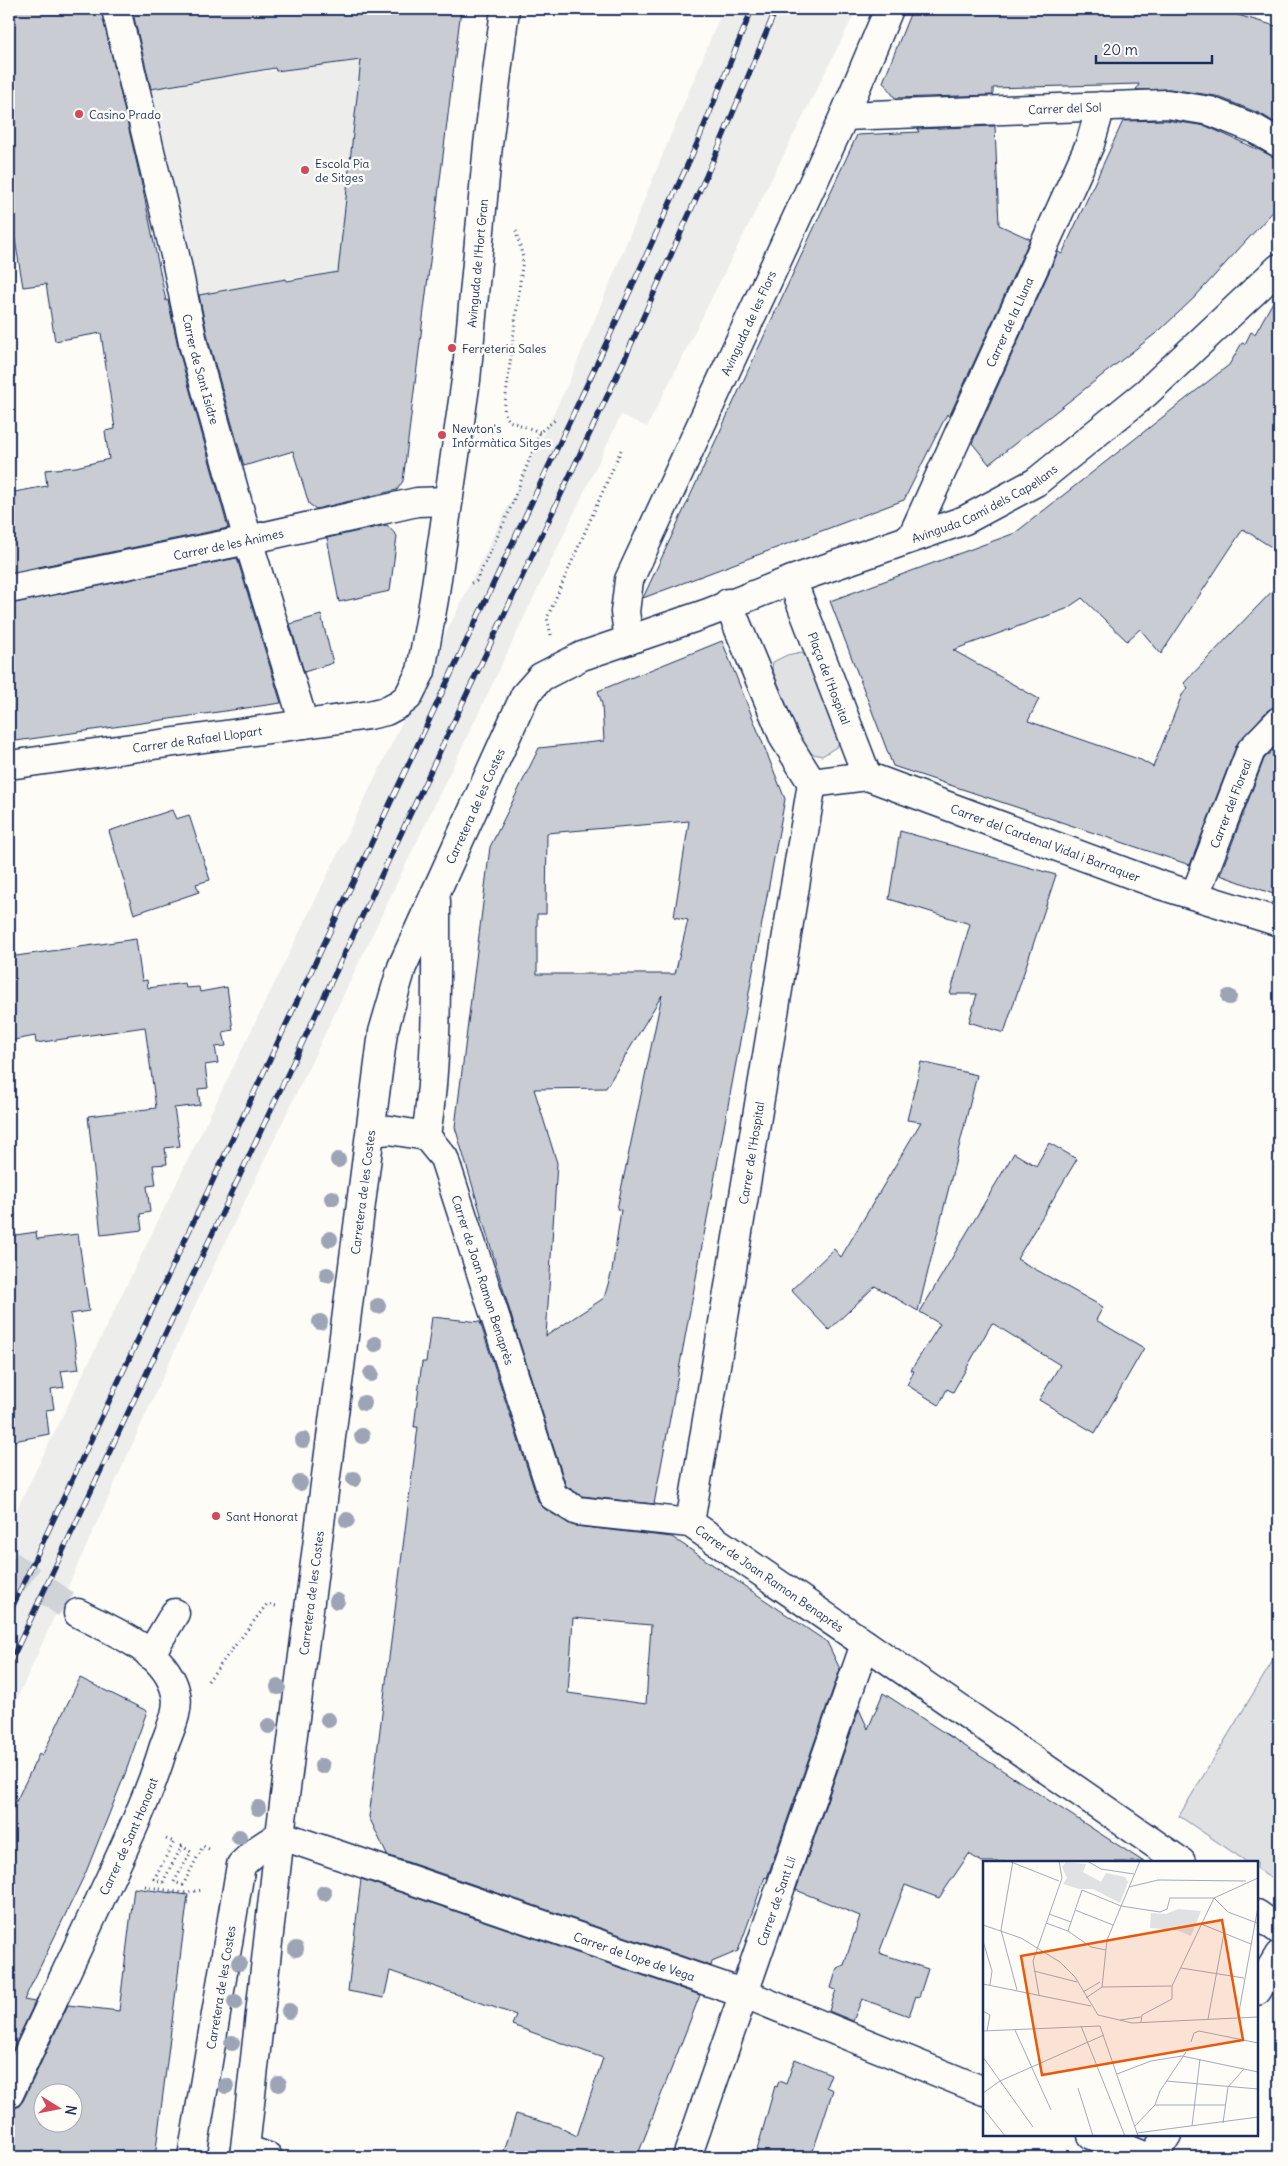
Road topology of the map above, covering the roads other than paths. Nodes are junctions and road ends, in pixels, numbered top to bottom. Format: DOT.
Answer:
graph roads {
  1 [pos="116,9"];
  2 [pos="505,9"];
  3 [pos="889,9"];
  4 [pos="1101,106"];
  5 [pos="844,116"];
  6 [pos="1279,143"];
  7 [pos="1279,268"];
  8 [pos="448,501"];
  9 [pos="912,537"];
  10 [pos="248,540"];
  11 [pos="792,580"];
  12 [pos="9,589"];
  13 [pos="728,603"];
  14 [pos="629,640"];
  15 [pos="386,711"];
  16 [pos="1279,721"];
  17 [pos="304,724"];
  18 [pos="9,765"];
  19 [pos="867,776"];
  20 [pos="812,783"];
  21 [pos="436,890"];
  22 [pos="1195,895"];
  23 [pos="1279,922"];
  24 [pos="371,1132"];
  25 [pos="426,1136"];
  26 [pos="690,1524"];
  27 [pos="78,1613"];
  28 [pos="175,1613"];
  29 [pos="865,1644"];
  30 [pos="150,1654"];
  31 [pos="280,1835"];
  32 [pos="1180,1861"];
  33 [pos="1258,1915"];
  34 [pos="1279,1930"];
  35 [pos="1279,1955"];
  36 [pos="1258,1989"];
  37 [pos="745,1994"];
  38 [pos="983,2091"];
  39 [pos="9,2094"];
  40 [pos="1094,2136"];
  41 [pos="1166,2136"];
  42 [pos="252,2154"];
  43 [pos="192,2157"];
  44 [pos="686,2157"];
  45 [pos="1147,2157"];
  46 [pos="1153,2157"];
  1 -- 10 [label="street, Carrer de Sant Isidre"];
  2 -- 8 [label="street, Avinguda de l'Hort Gran"];
  3 -- 5 [label="street, Avinguda de les Flors"];
  4 -- 5 [label="street, Carrer del Sol"];
  4 -- 6 [label="street, Carrer del Sol"];
  4 -- 9 [label="street, Carrer de la Lluna"];
  5 -- 14 [label="street, Avinguda de les Flors"];
  7 -- 9 [label="street, Avinguda Camí dels Capellans"];
  8 -- 10 [label="street, Carrer de les Ànimes"];
  8 -- 15 [label="street, Avinguda de l'Hort Gran"];
  9 -- 11 [label="street, Avinguda Camí dels Capellans"];
  10 -- 12 [label="street, Carrer de les Ànimes"];
  10 -- 17 [label="street, Carrer de Sant Isidre"];
  11 -- 13 [label="street, Avinguda Camí dels Capellans"];
  11 -- 19 [label="street, Plaça de l'Hospital"];
  13 -- 14 [label="street, Avinguda Camí dels Capellans"];
  13 -- 20 [label="street"];
  14 -- 21 [label="street, Carretera de les Costes"];
  15 -- 17 [label="street, Carrer de Rafael Llopart"];
  16 -- 22 [label="street, Carrer del Floreal"];
  17 -- 18 [label="street, Carrer de Rafael Llopart"];
  19 -- 20 [label="street, Carrer del Cardenal Vidal i Barraquer"];
  19 -- 22 [label="street, Carrer del Cardenal Vidal i Barraquer"];
  20 -- 26 [label="street, Carrer de l'Hospital"];
  21 -- 24 [label="street, Carretera de les Costes"];
  21 -- 25 [label="street"];
  22 -- 23 [label="street, Carrer del Cardenal Vidal i Barraquer"];
  24 -- 25 [label="street"];
  24 -- 31 [label="street, Carretera de les Costes"];
  25 -- 26 [label="street, Carrer de Joan Ramon Benaprès"];
  26 -- 29 [label="street, Carrer de Joan Ramon Benaprès"];
  27 -- 30 [label="street, Carrer de Sant Honorat"];
  28 -- 30 [label="street"];
  29 -- 32 [label="street, Carrer de Joan Ramon Benaprès"];
  29 -- 37 [label="street, Carrer de Sant Lli"];
  30 -- 39 [label="street, Carrer de Sant Honorat"];
  31 -- 37 [label="street, Carrer de Lope de Vega"];
  31 -- 42 [label="street, Carretera de les Costes"];
  31 -- 43 [label="street, Carretera de les Costes"];
  33 -- 34 [label="street"];
  35 -- 36 [label="street"];
  37 -- 38 [label="street, Carrer de Lope de Vega"];
  37 -- 44 [label="street, Carrer de Sant Lli"];
  40 -- 45 [label="street"];
  41 -- 46 [label="street"];
}
